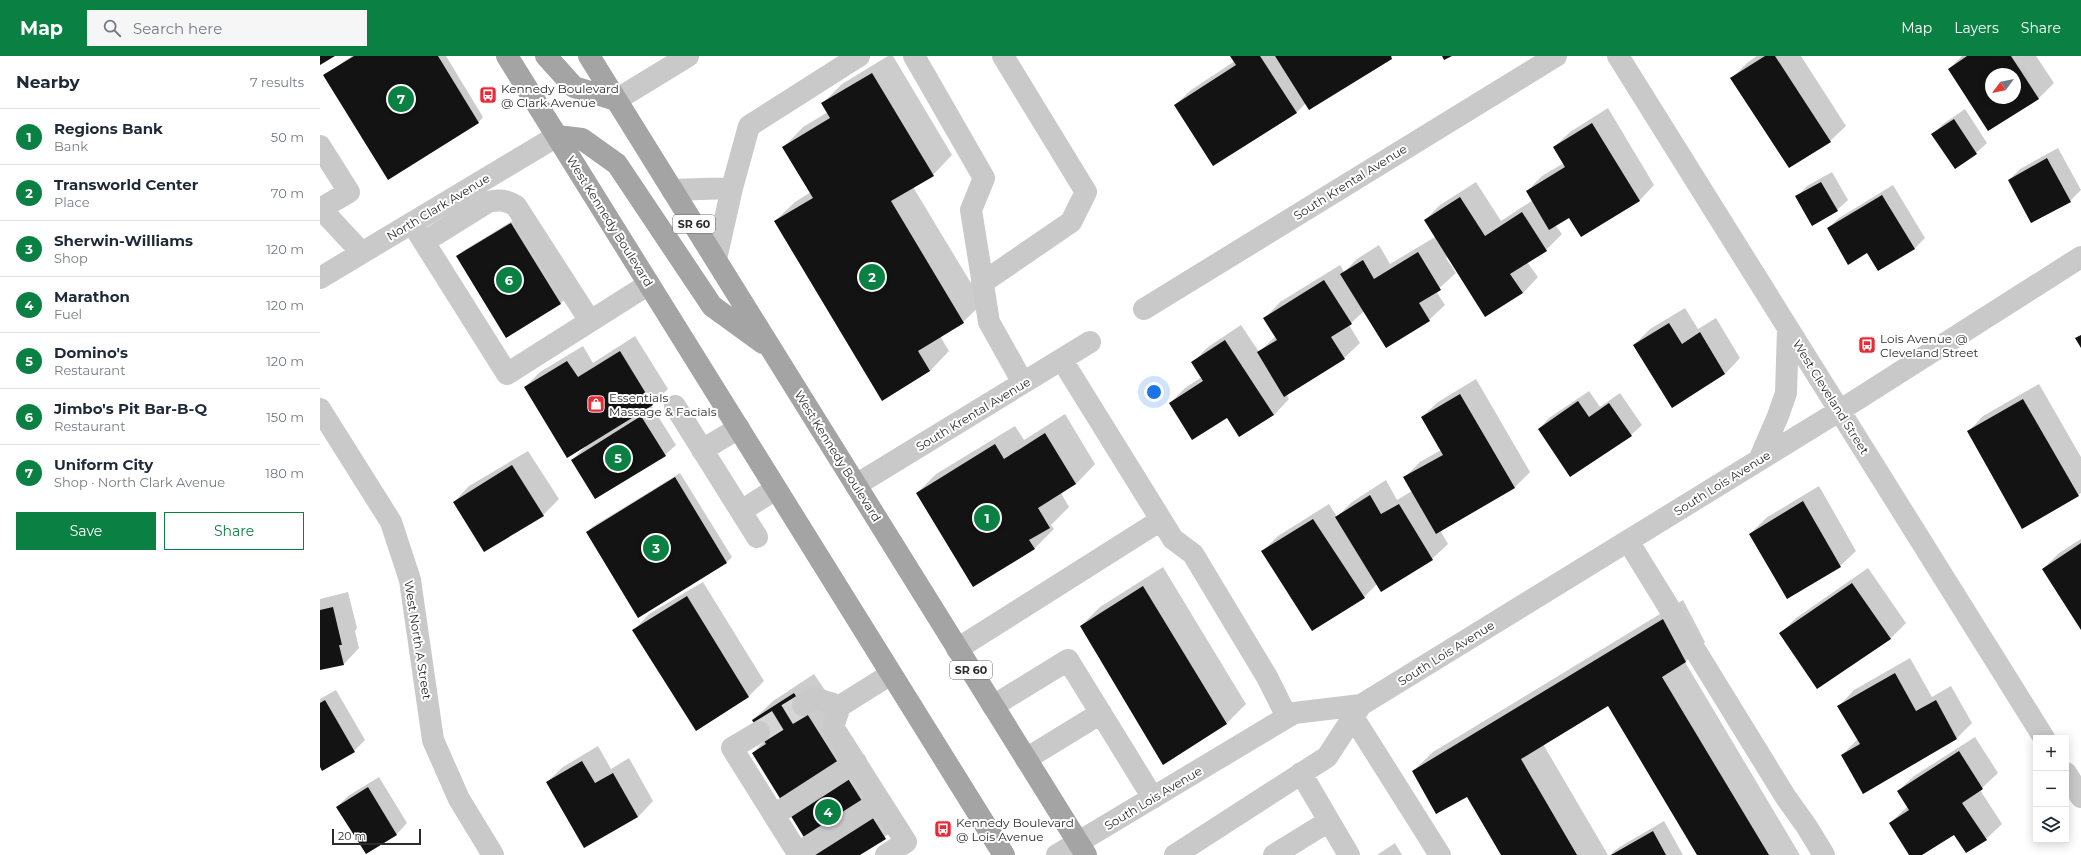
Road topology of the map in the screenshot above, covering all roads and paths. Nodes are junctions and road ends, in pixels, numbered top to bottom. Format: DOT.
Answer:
graph roads {
  1 [pos="507,56"];
  2 [pos="546,56"];
  3 [pos="589,56"];
  4 [pos="859,56"];
  5 [pos="914,56"];
  6 [pos="1003,56"];
  7 [pos="1556,56"];
  8 [pos="1618,56"];
  9 [pos="680,58"];
  10 [pos="616,100"];
  11 [pos="557,136"];
  12 [pos="320,146"];
  13 [pos="732,188"];
  14 [pos="672,190"];
  15 [pos="321,209"];
  16 [pos="412,223"];
  17 [pos="424,242"];
  18 [pos="361,252"];
  19 [pos="2081,257"];
  20 [pos="716,259"];
  21 [pos="320,278"];
  22 [pos="982,283"];
  23 [pos="649,284"];
  24 [pos="1144,309"];
  25 [pos="590,322"];
  26 [pos="1788,328"];
  27 [pos="1090,342"];
  28 [pos="771,349"];
  29 [pos="1062,360"];
  30 [pos="1022,383"];
  31 [pos="675,406"];
  32 [pos="320,409"];
  33 [pos="1839,411"];
  34 [pos="739,428"];
  35 [pos="702,450"];
  36 [pos="1759,460"];
  37 [pos="856,485"];
  38 [pos="776,489"];
  39 [pos="741,511"];
  40 [pos="1161,520"];
  41 [pos="757,537"];
  42 [pos="1628,541"];
  43 [pos="957,649"];
  44 [pos="891,674"];
  45 [pos="803,705"];
  46 [pos="840,706"];
  47 [pos="993,706"];
  48 [pos="1357,711"];
  49 [pos="1101,713"];
  50 [pos="1287,716"];
  51 [pos="759,732"];
  52 [pos="2042,735"];
  53 [pos="1026,759"];
  54 [pos="856,762"];
  55 [pos="1300,773"];
  56 [pos="2069,778"];
  57 [pos="2081,797"];
  58 [pos="1153,798"];
  59 [pos="880,801"];
  60 [pos="774,815"];
  61 [pos="1329,821"];
  62 [pos="1082,849"];
  63 [pos="798,854"];
  64 [pos="493,855"];
  65 [pos="886,855"];
  66 [pos="1004,855"];
  67 [pos="1057,855"];
  68 [pos="1175,855"];
  69 [pos="1274,855"];
  70 [pos="1349,855"];
  71 [pos="1440,855"];
  72 [pos="1824,855"];
  1 -- 11 [label="main road, West Kennedy Boulevard"];
  2 -- 10 [label="main road"];
  3 -- 10 [label="main road, West Kennedy Boulevard / SR 60"];
  4 -- 13 [label="street"];
  5 -- 22 [label="street"];
  6 -- 22 [label="street"];
  7 -- 24 [label="street, South Krental Avenue"];
  8 -- 26 [label="street, West Cleveland Street"];
  9 -- 10 [label="street"];
  10 -- 14 [label="main road, West Kennedy Boulevard / SR 60"];
  11 -- 16 [label="street, North Clark Avenue"];
  11 -- 23 [label="main road, West Kennedy Boulevard"];
  11 -- 28 [label="main road"];
  12 -- 15 [label="street"];
  13 -- 14 [label="street"];
  13 -- 20 [label="street"];
  14 -- 20 [label="main road, West Kennedy Boulevard / SR 60"];
  15 -- 18 [label="street"];
  16 -- 17 [label="street"];
  16 -- 18 [label="street, North Clark Avenue"];
  17 -- 25 [label="street"];
  17 -- 25 [label="street"];
  18 -- 21 [label="street, North Clark Avenue"];
  19 -- 33 [label="street, South Lois Avenue"];
  20 -- 28 [label="main road, West Kennedy Boulevard / SR 60"];
  22 -- 30 [label="street"];
  23 -- 25 [label="street"];
  23 -- 34 [label="main road, West Kennedy Boulevard"];
  26 -- 33 [label="street, West Cleveland Street"];
  26 -- 36 [label="street"];
  27 -- 29 [label="street, South Krental Avenue"];
  28 -- 37 [label="main road, West Kennedy Boulevard / SR 60"];
  29 -- 30 [label="street, South Krental Avenue"];
  29 -- 40 [label="street"];
  30 -- 37 [label="street, South Krental Avenue"];
  31 -- 35 [label="street"];
  32 -- 64 [label="street, West North A Street"];
  33 -- 36 [label="street, South Lois Avenue"];
  33 -- 52 [label="street, West Cleveland Street"];
  34 -- 35 [label="street"];
  34 -- 38 [label="main road, West Kennedy Boulevard"];
  35 -- 39 [label="street"];
  36 -- 42 [label="street, South Lois Avenue"];
  37 -- 43 [label="main road, West Kennedy Boulevard / SR 60"];
  38 -- 39 [label="street"];
  38 -- 44 [label="main road, West Kennedy Boulevard"];
  39 -- 41 [label="street"];
  40 -- 43 [label="street"];
  40 -- 50 [label="street"];
  42 -- 48 [label="street, South Lois Avenue"];
  42 -- 72 [label="street"];
  43 -- 47 [label="main road, West Kennedy Boulevard / SR 60"];
  44 -- 46 [label="street"];
  44 -- 66 [label="main road, West Kennedy Boulevard"];
  45 -- 46 [label="street"];
  46 -- 54 [label="street"];
  47 -- 49 [label="street"];
  47 -- 53 [label="main road, West Kennedy Boulevard / SR 60"];
  48 -- 50 [label="street, South Lois Avenue"];
  48 -- 55 [label="street, South Lois Avenue"];
  48 -- 71 [label="street"];
  49 -- 53 [label="street"];
  49 -- 58 [label="street"];
  50 -- 58 [label="street, South Lois Avenue"];
  51 -- 60 [label="street"];
  53 -- 62 [label="main road, West Kennedy Boulevard / SR 60"];
  54 -- 59 [label="street"];
  54 -- 60 [label="street"];
  55 -- 61 [label="street"];
  55 -- 68 [label="street, South Lois Avenue"];
  56 -- 57 [label="street"];
  58 -- 62 [label="street, South Lois Avenue"];
  59 -- 63 [label="street"];
  59 -- 65 [label="street"];
  60 -- 63 [label="street"];
  61 -- 69 [label="street"];
  61 -- 70 [label="street"];
  62 -- 67 [label="street, South Lois Avenue"];
}
